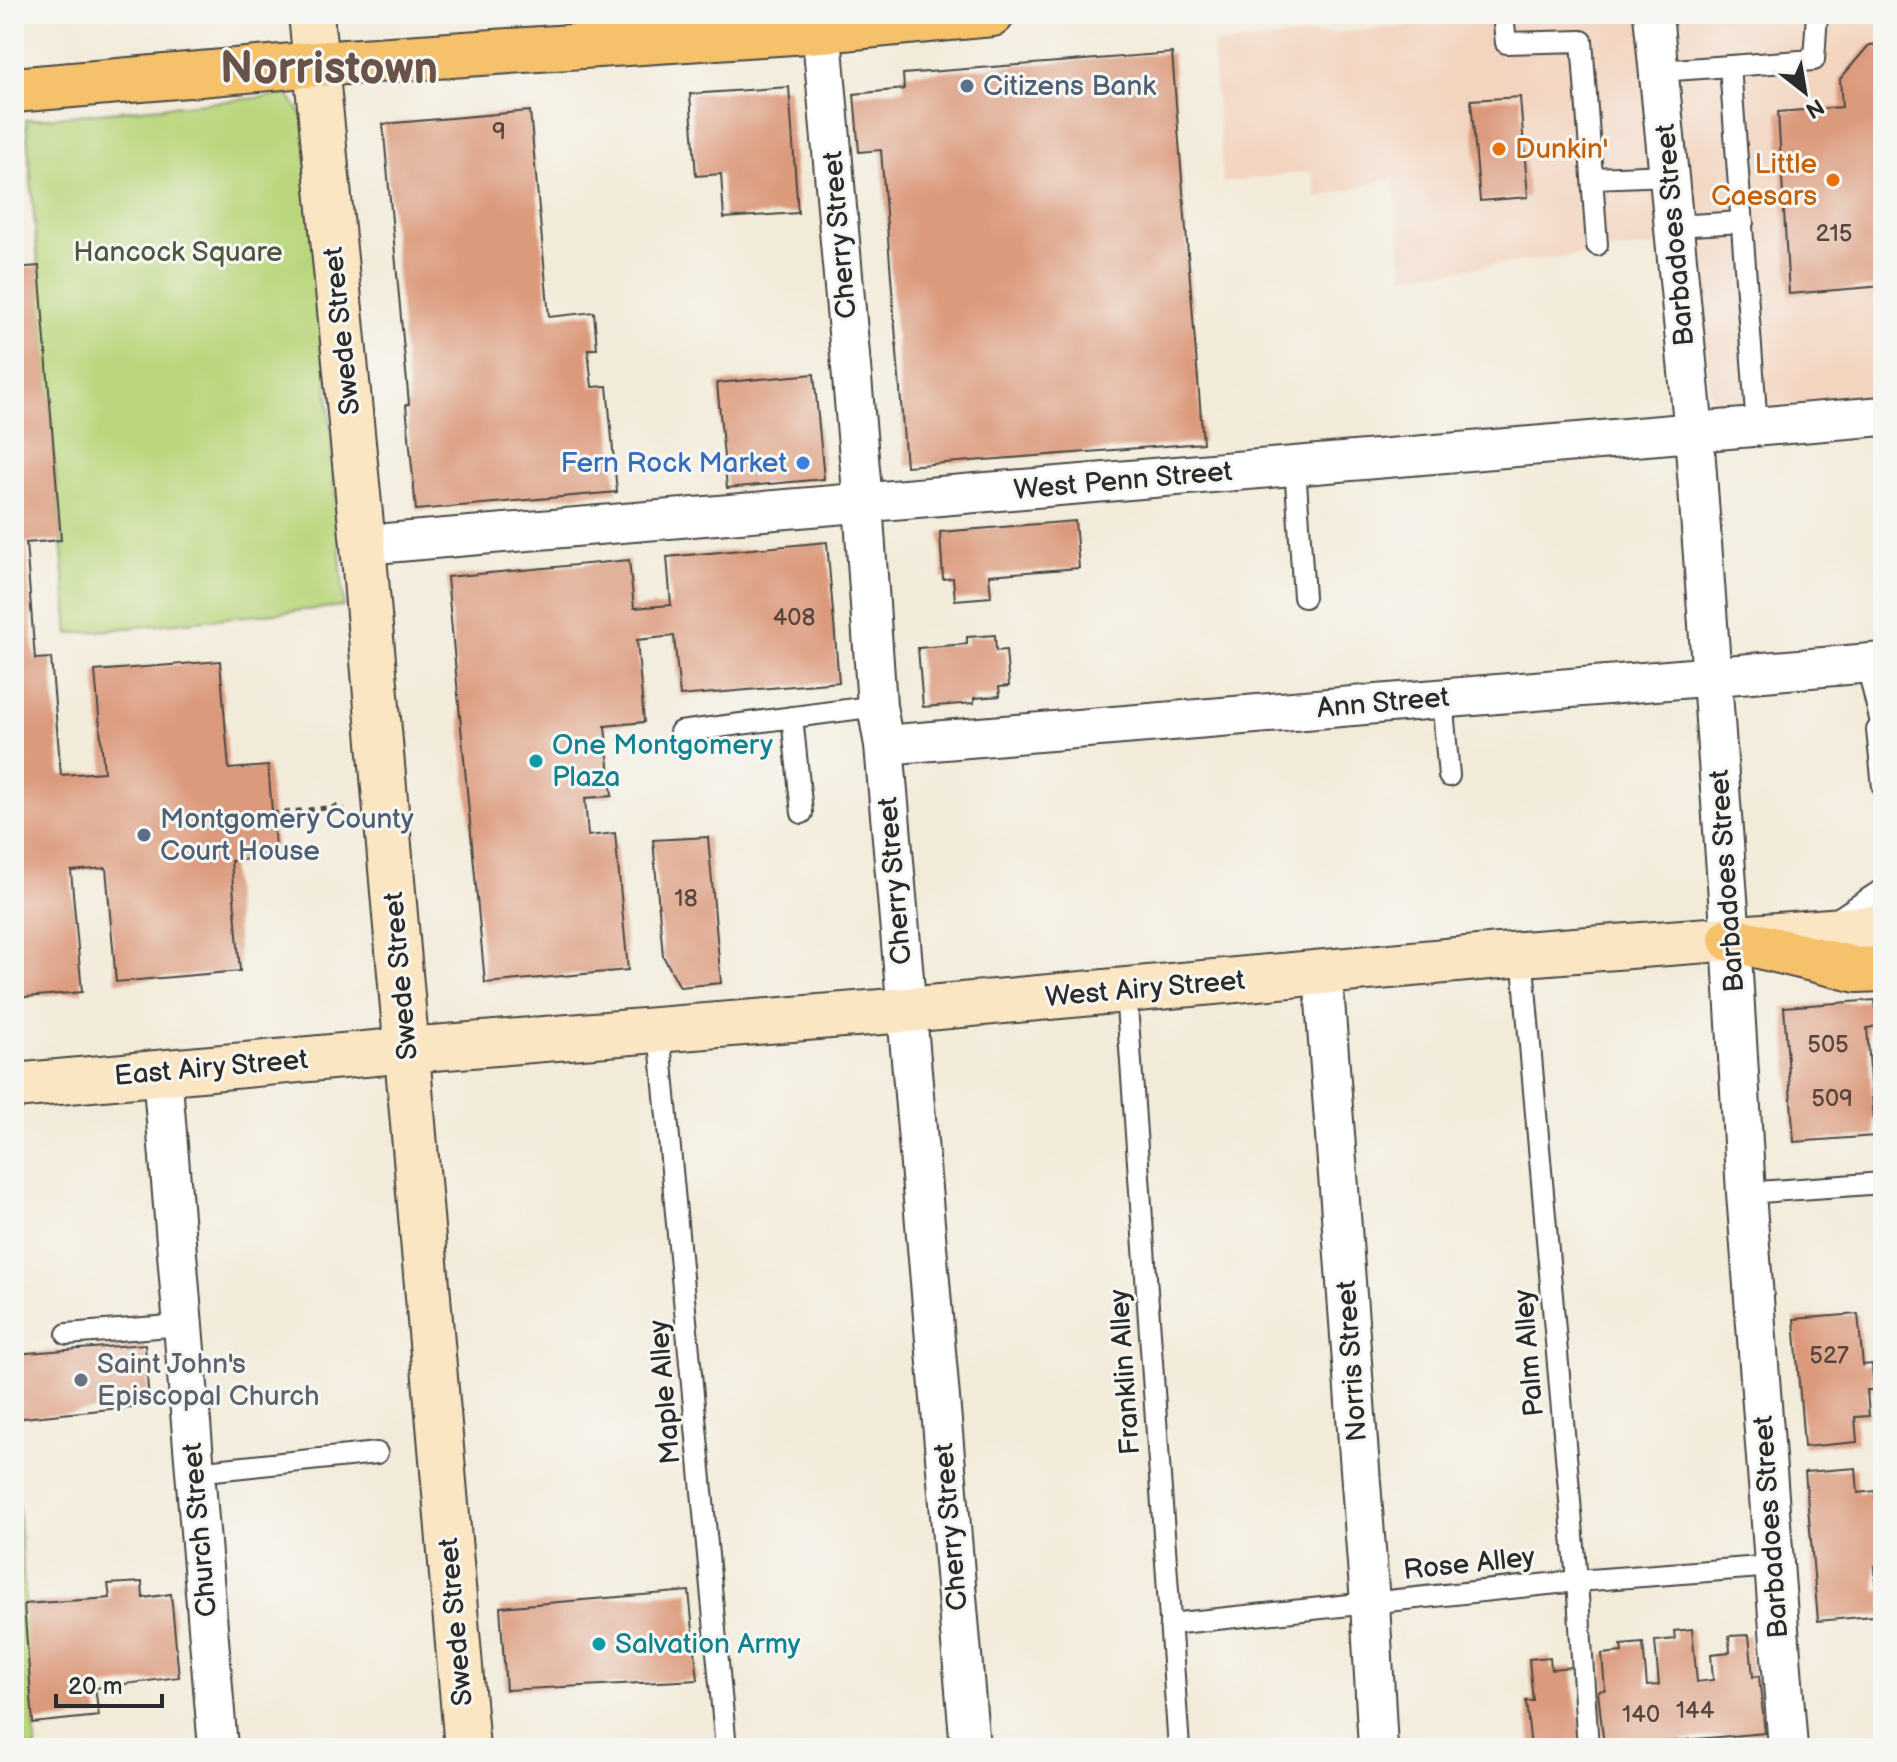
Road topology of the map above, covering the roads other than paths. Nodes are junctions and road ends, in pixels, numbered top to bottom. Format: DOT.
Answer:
graph roads {
  1 [pos="311,14"];
  2 [pos="992,14"];
  3 [pos="1503,14"];
  4 [pos="1653,14"];
  5 [pos="1817,14"];
  6 [pos="821,22"];
  7 [pos="316,64"];
  8 [pos="1730,66"];
  9 [pos="1659,71"];
  10 [pos="14,90"];
  11 [pos="1669,175"];
  12 [pos="1594,178"];
  13 [pos="1743,222"];
  14 [pos="1673,226"];
  15 [pos="1597,245"];
  16 [pos="1883,416"];
  17 [pos="1757,427"];
  18 [pos="1694,433"];
  19 [pos="1295,467"];
  20 [pos="863,503"];
  21 [pos="363,545"];
  22 [pos="1304,597"];
  23 [pos="1876,662"];
  24 [pos="1712,674"];
  25 [pos="1442,698"];
  26 [pos="877,706"];
  27 [pos="792,717"];
  28 [pos="1882,722"];
  29 [pos="680,732"];
  30 [pos="884,745"];
  31 [pos="1449,776"];
  32 [pos="1883,787"];
  33 [pos="802,813"];
  34 [pos="1883,889"];
  35 [pos="1883,927"];
  36 [pos="1817,932"];
  37 [pos="1731,939"];
  38 [pos="1522,954"];
  39 [pos="1883,969"];
  40 [pos="1323,974"];
  41 [pos="1126,991"];
  42 [pos="906,1010"];
  43 [pos="659,1031"];
  44 [pos="408,1050"];
  45 [pos="162,1073"];
  46 [pos="14,1086"];
  47 [pos="1883,1183"];
  48 [pos="1746,1193"];
  49 [pos="183,1325"];
  50 [pos="67,1334"];
  51 [pos="377,1453"];
  52 [pos="195,1472"];
  53 [pos="1774,1566"];
  54 [pos="1577,1581"];
  55 [pos="1370,1603"];
  56 [pos="1170,1624"];
  57 [pos="218,1748"];
  58 [pos="467,1748"];
  59 [pos="726,1748"];
  60 [pos="970,1748"];
  61 [pos="1179,1748"];
  62 [pos="1378,1748"];
  63 [pos="1588,1748"];
  64 [pos="1788,1748"];
  1 -- 7 [label="main road, Swede Street"];
  2 -- 6 [label="main road"];
  3 -- 12 [label="lane"];
  4 -- 9 [label="street, Barbadoes Street"];
  5 -- 8 [label="lane"];
  6 -- 7 [label="main road"];
  6 -- 20 [label="street, Cherry Street"];
  7 -- 10 [label="main road"];
  7 -- 21 [label="main road, Swede Street"];
  8 -- 9 [label="lane"];
  8 -- 13 [label="lane"];
  9 -- 11 [label="street, Barbadoes Street"];
  11 -- 12 [label="lane"];
  11 -- 14 [label="street, Barbadoes Street"];
  12 -- 15 [label="lane"];
  13 -- 14 [label="lane"];
  13 -- 17 [label="lane"];
  14 -- 18 [label="street, Barbadoes Street"];
  16 -- 17 [label="street, West Penn Street"];
  17 -- 18 [label="street, West Penn Street"];
  18 -- 19 [label="street, West Penn Street"];
  18 -- 24 [label="street, Barbadoes Street"];
  19 -- 20 [label="street, West Penn Street"];
  19 -- 22 [label="lane"];
  20 -- 21 [label="street, West Penn Street"];
  20 -- 26 [label="street, Cherry Street"];
  21 -- 44 [label="main road, Swede Street"];
  23 -- 24 [label="street, Ann Street"];
  23 -- 28 [label="lane"];
  24 -- 25 [label="street, Ann Street"];
  24 -- 37 [label="street, Barbadoes Street"];
  25 -- 30 [label="street, Ann Street"];
  25 -- 31 [label="lane"];
  26 -- 27 [label="lane"];
  26 -- 30 [label="street, Cherry Street"];
  27 -- 29 [label="lane"];
  27 -- 33 [label="lane"];
  28 -- 32 [label="lane"];
  30 -- 42 [label="street, Cherry Street"];
  34 -- 36 [label="lane"];
  35 -- 36 [label="main road, West Airy Street"];
  36 -- 37 [label="main road, West Airy Street"];
  37 -- 38 [label="main road, West Airy Street"];
  37 -- 39 [label="main road"];
  37 -- 48 [label="street, Barbadoes Street"];
  38 -- 40 [label="main road, West Airy Street"];
  38 -- 54 [label="lane, Palm Alley"];
  40 -- 41 [label="main road, West Airy Street"];
  40 -- 55 [label="street, Norris Street"];
  41 -- 42 [label="main road, West Airy Street"];
  41 -- 56 [label="lane, Franklin Alley"];
  42 -- 43 [label="main road, West Airy Street"];
  42 -- 60 [label="street, Cherry Street"];
  43 -- 44 [label="main road, West Airy Street"];
  43 -- 59 [label="lane, Maple Alley"];
  44 -- 45 [label="main road, East Airy Street"];
  44 -- 58 [label="main road, Swede Street"];
  45 -- 46 [label="main road, East Airy Street"];
  45 -- 49 [label="street, Church Street"];
  47 -- 48 [label="lane"];
  48 -- 53 [label="street, Barbadoes Street"];
  49 -- 50 [label="lane"];
  49 -- 52 [label="street, Church Street"];
  51 -- 52 [label="lane"];
  52 -- 57 [label="street, Church Street"];
  53 -- 54 [label="lane, Rose Alley"];
  53 -- 64 [label="street, Barbadoes Street"];
  54 -- 55 [label="lane, Rose Alley"];
  54 -- 63 [label="lane, Palm Alley"];
  55 -- 56 [label="lane, Rose Alley"];
  55 -- 62 [label="street, Norris Street"];
  56 -- 61 [label="lane, Franklin Alley"];
}
